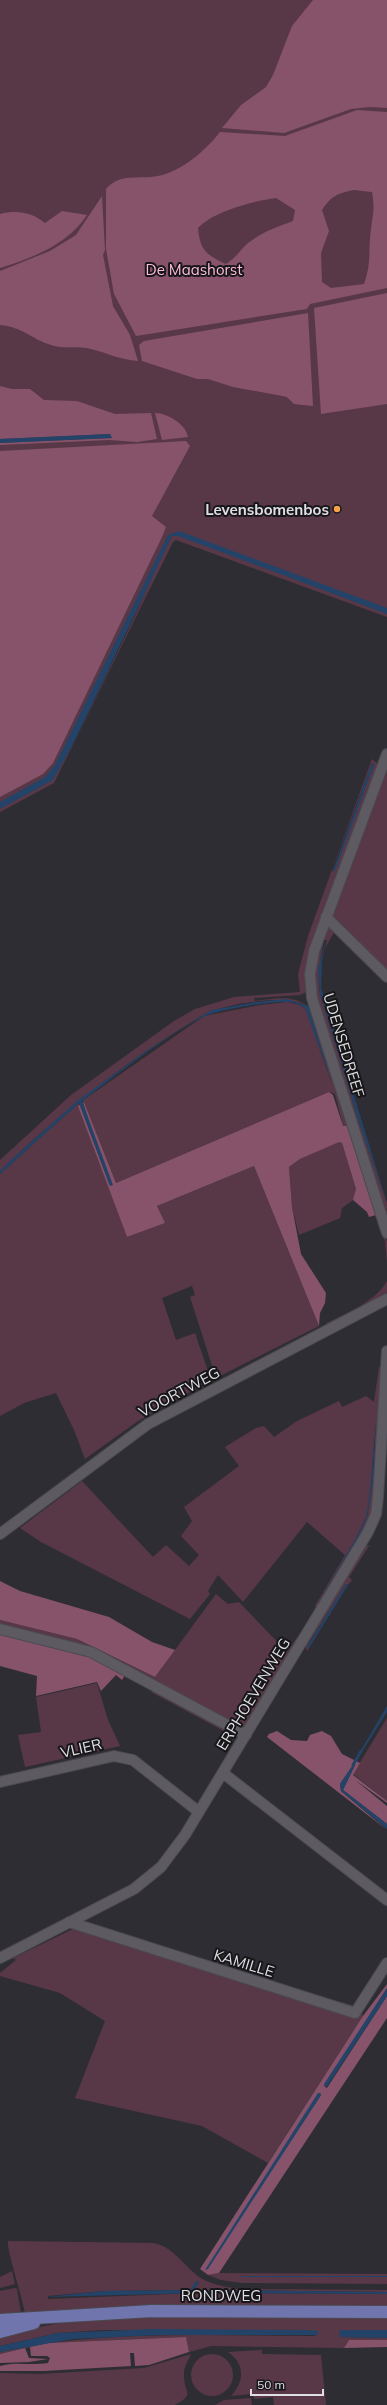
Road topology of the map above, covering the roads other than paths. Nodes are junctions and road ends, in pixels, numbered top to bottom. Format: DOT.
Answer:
graph roads {
  1 [pos="387,754"];
  2 [pos="326,917"];
  3 [pos="387,977"];
  4 [pos="387,1233"];
  5 [pos="387,1299"];
  6 [pos="387,1350"];
  7 [pos="0,1534"];
  8 [pos="0,1629"];
  9 [pos="246,1735"];
  10 [pos="223,1773"];
  11 [pos="0,1782"];
  12 [pos="200,1812"];
  13 [pos="387,1900"];
  14 [pos="69,1922"];
  15 [pos="0,1958"];
  16 [pos="387,1963"];
  17 [pos="387,2312"];
  18 [pos="54,2317"];
  19 [pos="0,2320"];
  20 [pos="0,2332"];
  1 -- 2 [label="street, UDENSEDREEF"];
  2 -- 3 [label="street"];
  2 -- 4 [label="street, UDENSEDREEF"];
  5 -- 7 [label="street, VOORTWEG"];
  6 -- 9 [label="street, ERPHOEVENWEG"];
  8 -- 9 [label="street"];
  9 -- 10 [label="street, ERPHOEVENWEG"];
  10 -- 12 [label="street, ERPHOEVENWEG"];
  10 -- 13 [label="street"];
  11 -- 12 [label="street, VLIER"];
  12 -- 14 [label="street, ERPHOEVENWEG"];
  14 -- 15 [label="street, ERPHOEVENWEG"];
  14 -- 16 [label="street, KAMILLE"];
  17 -- 18 [label="main road, RONDWEG"];
  18 -- 19 [label="main road, RONDWEG"];
  18 -- 20 [label="main road, RONDWEG"];
}
